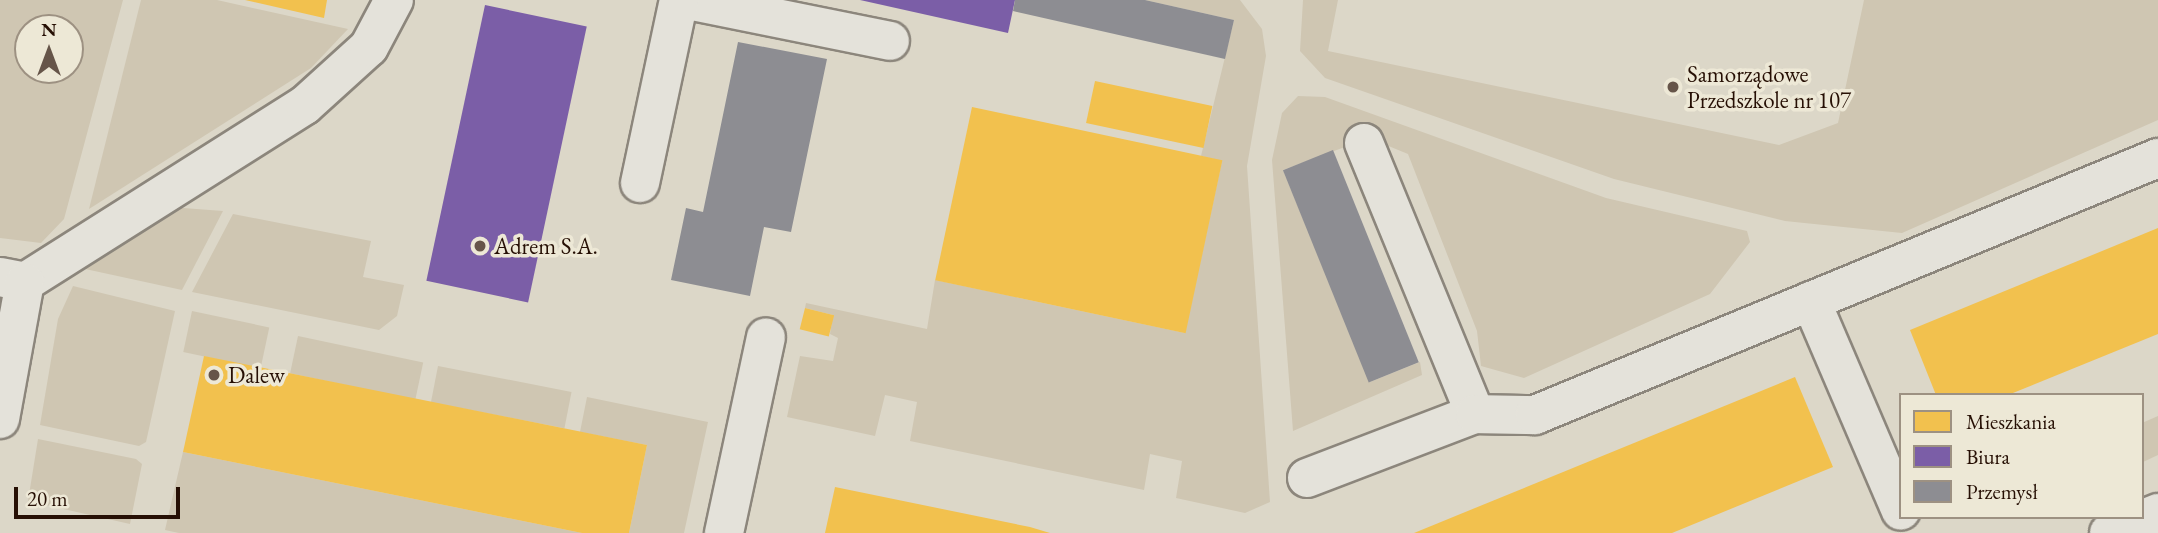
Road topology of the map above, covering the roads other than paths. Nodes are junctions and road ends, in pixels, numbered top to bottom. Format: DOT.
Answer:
graph roads {
  1 [pos="394,0"];
  2 [pos="679,0"];
  3 [pos="687,0"];
  4 [pos="890,41"];
  5 [pos="1364,143"];
  6 [pos="2158,158"];
  7 [pos="640,183"];
  8 [pos="13,280"];
  9 [pos="1811,301"];
  10 [pos="766,337"];
  11 [pos="1475,414"];
  12 [pos="0,419"];
  13 [pos="1307,478"];
  14 [pos="1899,506"];
  15 [pos="2143,519"];
  16 [pos="724,533"];
  17 [pos="2109,533"];
  1 -- 8 [label="street"];
  2 -- 7 [label="street"];
  3 -- 4 [label="street"];
  5 -- 11 [label="street"];
  6 -- 9 [label="street"];
  8 -- 12 [label="street"];
  9 -- 11 [label="street"];
  9 -- 14 [label="street"];
  10 -- 16 [label="street"];
  11 -- 13 [label="street"];
  15 -- 17 [label="street"];
}
